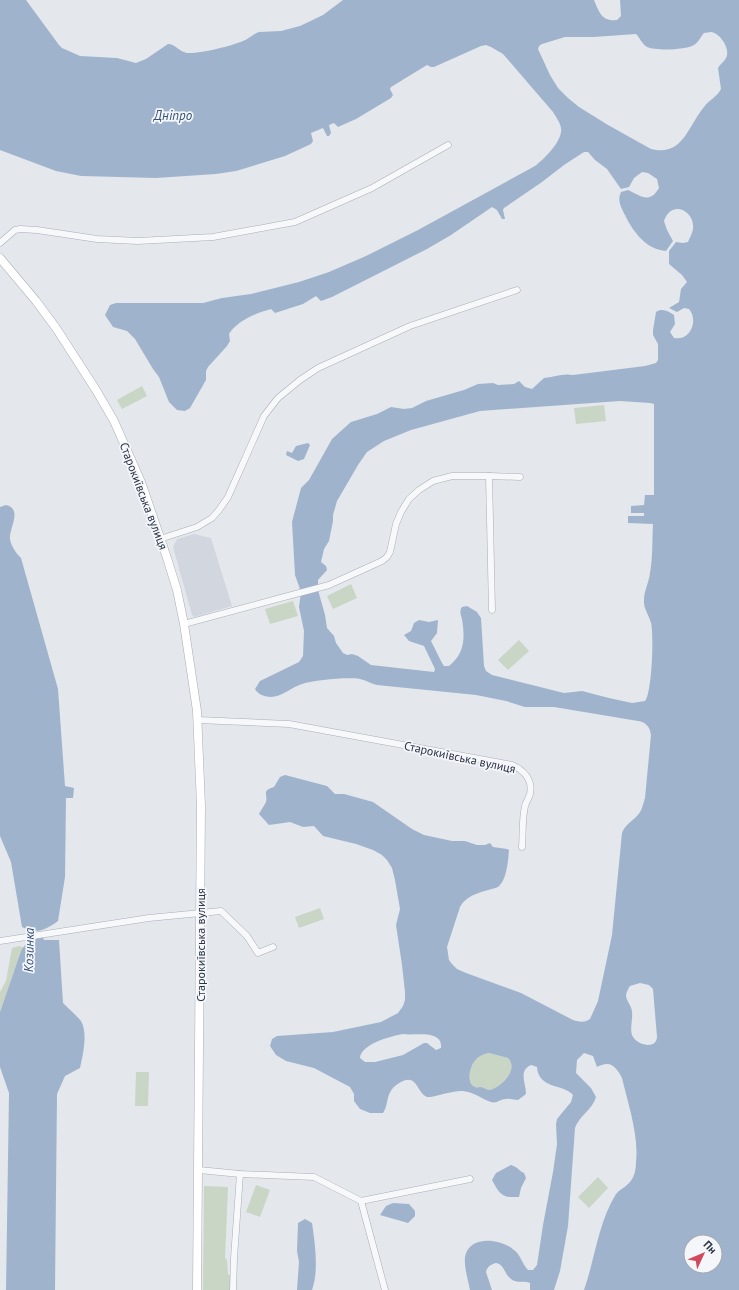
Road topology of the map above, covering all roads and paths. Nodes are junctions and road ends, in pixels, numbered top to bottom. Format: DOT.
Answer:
graph roads {
  1 [pos="448,145"];
  2 [pos="0,243"];
  3 [pos="0,258"];
  4 [pos="517,290"];
  5 [pos="489,476"];
  6 [pos="520,477"];
  7 [pos="160,539"];
  8 [pos="492,610"];
  9 [pos="184,624"];
  10 [pos="198,720"];
  11 [pos="522,847"];
  12 [pos="200,912"];
  13 [pos="0,940"];
  14 [pos="273,947"];
  15 [pos="199,1170"];
  16 [pos="240,1174"];
  17 [pos="470,1179"];
  18 [pos="361,1201"];
  19 [pos="197,1290"];
  20 [pos="233,1290"];
  21 [pos="385,1290"];
  1 -- 2 [label="street"];
  3 -- 7 [label="street, Старокиївська вулиця"];
  4 -- 7 [label="street"];
  5 -- 6 [label="street"];
  5 -- 8 [label="street"];
  5 -- 9 [label="street"];
  7 -- 9 [label="street, Старокиївська вулиця"];
  9 -- 10 [label="street, Старокиївська вулиця"];
  10 -- 11 [label="street, Старокиївська вулиця"];
  10 -- 12 [label="street, Старокиївська вулиця"];
  12 -- 13 [label="street"];
  12 -- 14 [label="street"];
  12 -- 15 [label="street, Старокиївська вулиця"];
  15 -- 16 [label="street"];
  15 -- 19 [label="street, Старокиївська вулиця"];
  16 -- 18 [label="street"];
  16 -- 20 [label="street"];
  17 -- 18 [label="street"];
  18 -- 21 [label="street"];
}
